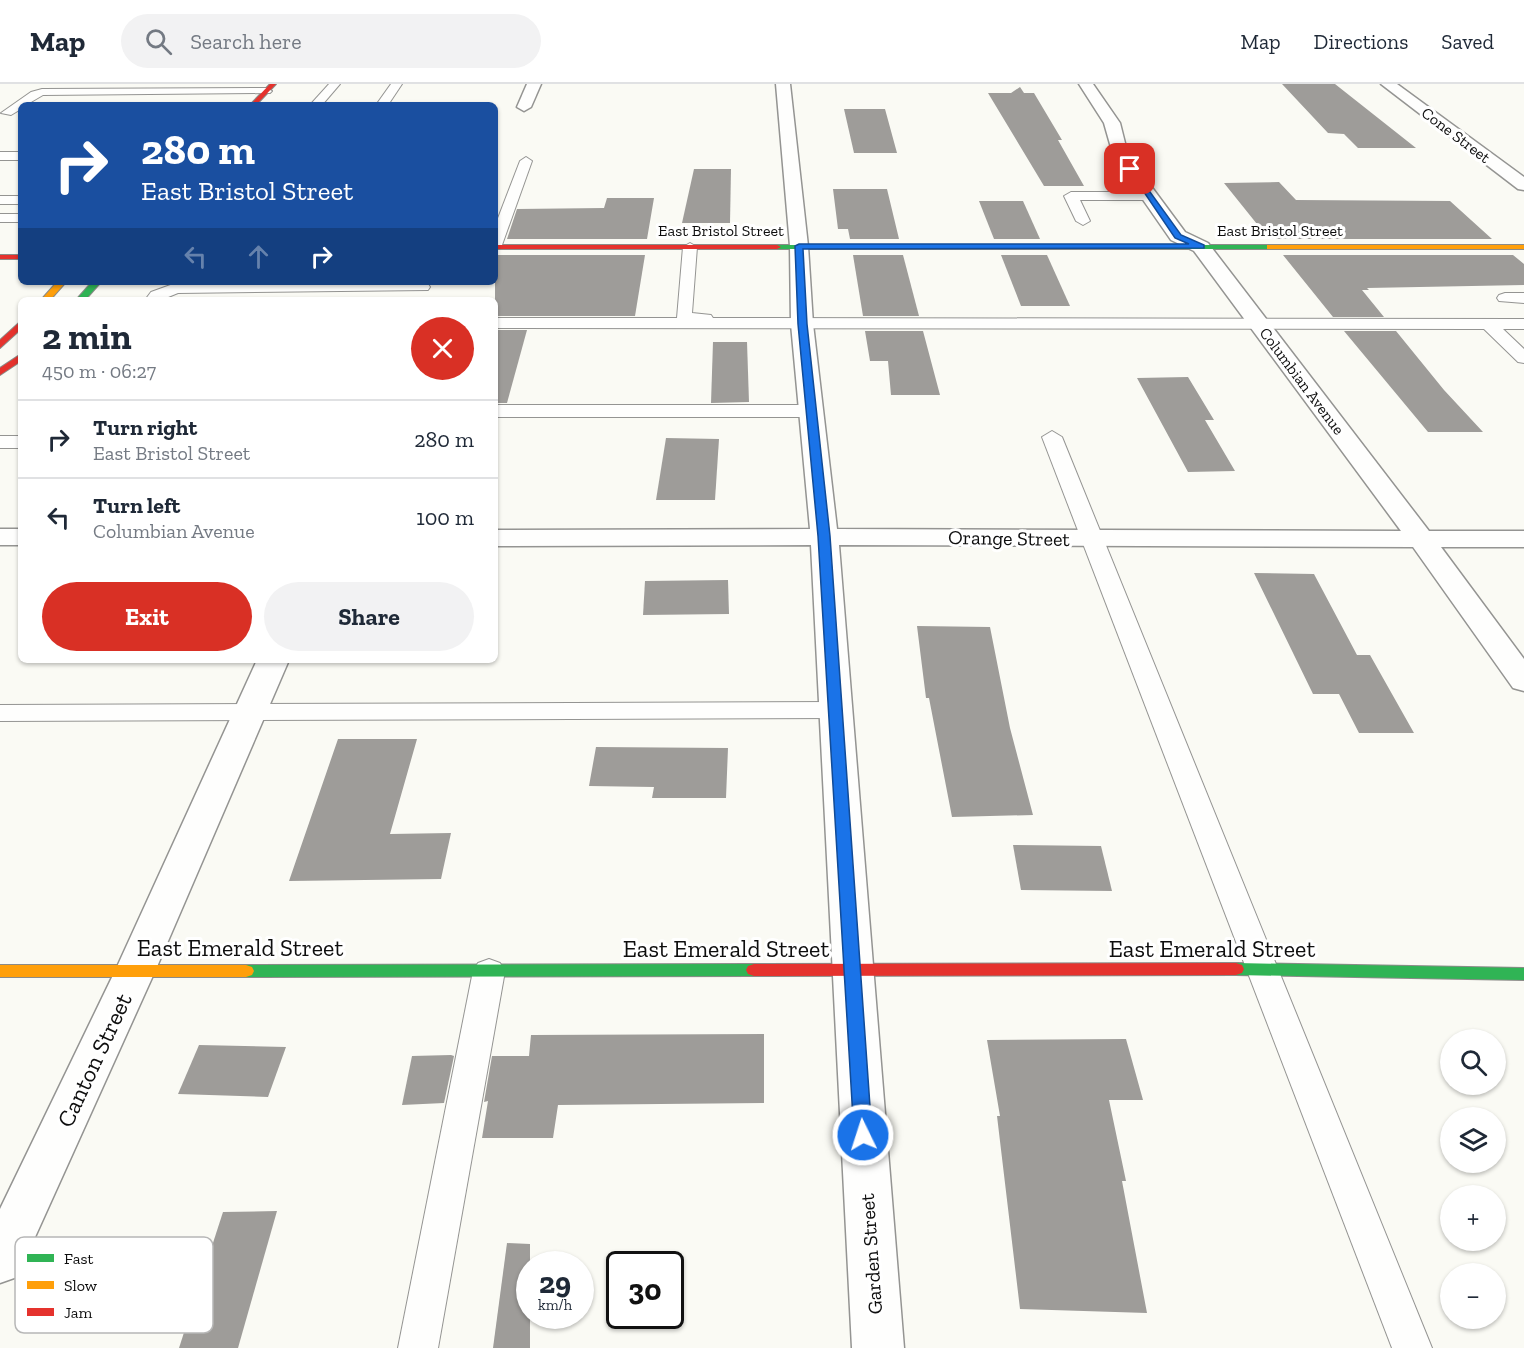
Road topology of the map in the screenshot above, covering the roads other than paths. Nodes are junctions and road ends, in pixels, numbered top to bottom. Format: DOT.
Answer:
graph roads {
  1 [pos="335,84"];
  2 [pos="397,84"];
  3 [pos="534,84"];
  4 [pos="783,84"];
  5 [pos="1086,84"];
  6 [pos="1388,84"];
  7 [pos="269,88"];
  8 [pos="183,92"];
  9 [pos="23,102"];
  10 [pos="171,102"];
  11 [pos="256,102"];
  12 [pos="319,102"];
  13 [pos="384,102"];
  14 [pos="18,106"];
  15 [pos="524,107"];
  16 [pos="7,113"];
  17 [pos="0,156"];
  18 [pos="18,156"];
  19 [pos="526,161"];
  20 [pos="1524,185"];
  21 [pos="1149,196"];
  22 [pos="1,201"];
  23 [pos="14,212"];
  24 [pos="500,216"];
  25 [pos="1083,221"];
  26 [pos="498,246"];
  27 [pos="799,246"];
  28 [pos="1201,246"];
  29 [pos="690,247"];
  30 [pos="1524,247"];
  31 [pos="0,257"];
  32 [pos="18,257"];
  33 [pos="59,285"];
  34 [pos="94,285"];
  35 [pos="362,285"];
  36 [pos="423,285"];
  37 [pos="48,297"];
  38 [pos="83,297"];
  39 [pos="155,297"];
  40 [pos="406,297"];
  41 [pos="1505,298"];
  42 [pos="1524,298"];
  43 [pos="802,321"];
  44 [pos="498,323"];
  45 [pos="1260,324"];
  46 [pos="1488,324"];
  47 [pos="1524,324"];
  48 [pos="18,327"];
  49 [pos="0,345"];
  50 [pos="1524,357"];
  51 [pos="18,359"];
  52 [pos="0,372"];
  53 [pos="498,411"];
  54 [pos="811,411"];
  55 [pos="1052,437"];
  56 [pos="0,442"];
  57 [pos="18,442"];
  58 [pos="824,536"];
  59 [pos="0,537"];
  60 [pos="18,537"];
  61 [pos="498,538"];
  62 [pos="1093,539"];
  63 [pos="1421,539"];
  64 [pos="1524,539"];
  65 [pos="272,663"];
  66 [pos="1524,681"];
  67 [pos="836,710"];
  68 [pos="0,713"];
  69 [pos="249,714"];
  70 [pos="136,969"];
  71 [pos="852,969"];
  72 [pos="1263,969"];
  73 [pos="0,971"];
  74 [pos="489,972"];
  75 [pos="1524,974"];
  76 [pos="0,1261"];
  77 [pos="418,1348"];
  78 [pos="878,1348"];
  79 [pos="1412,1348"];
  1 -- 12 [label="lane"];
  2 -- 13 [label="lane"];
  3 -- 15 [label="street"];
  4 -- 27 [label="street, Garden Street"];
  5 -- 21 [label="street, Columbian Avenue"];
  6 -- 20 [label="street, Cone Street"];
  7 -- 8 [label="lane"];
  7 -- 11 [label="main road"];
  8 -- 9 [label="lane"];
  8 -- 10 [label="lane"];
  14 -- 16 [label="lane"];
  17 -- 18 [label="lane"];
  19 -- 24 [label="lane"];
  21 -- 25 [label="lane"];
  21 -- 28 [label="street, Columbian Avenue"];
  22 -- 23 [label="lane"];
  26 -- 29 [label="main road, East Bristol Street"];
  27 -- 28 [label="main road, East Bristol Street"];
  27 -- 29 [label="main road, East Bristol Street"];
  27 -- 43 [label="street, Garden Street"];
  28 -- 30 [label="main road, East Bristol Street"];
  28 -- 45 [label="street, Columbian Avenue"];
  29 -- 43 [label="lane"];
  31 -- 32 [label="main road"];
  33 -- 37 [label="main road"];
  34 -- 38 [label="main road"];
  35 -- 39 [label="lane"];
  36 -- 40 [label="lane"];
  41 -- 42 [label="lane"];
  43 -- 44 [label="lane"];
  43 -- 45 [label="lane"];
  43 -- 54 [label="street, Garden Street"];
  45 -- 46 [label="lane"];
  45 -- 63 [label="street, Columbian Avenue"];
  46 -- 47 [label="lane"];
  46 -- 50 [label="lane"];
  48 -- 49 [label="main road"];
  51 -- 52 [label="main road"];
  53 -- 54 [label="lane"];
  54 -- 58 [label="street, Garden Street"];
  55 -- 62 [label="lane"];
  56 -- 57 [label="lane"];
  58 -- 61 [label="street, Orange Street"];
  58 -- 62 [label="street, Orange Street"];
  58 -- 67 [label="street, Garden Street"];
  59 -- 60 [label="street"];
  62 -- 63 [label="street, Orange Street"];
  62 -- 72 [label="lane"];
  63 -- 64 [label="street, Orange Street"];
  63 -- 66 [label="street, Columbian Avenue"];
  65 -- 69 [label="street, Canton Street"];
  67 -- 69 [label="lane"];
  67 -- 71 [label="street, Garden Street"];
  68 -- 69 [label="lane"];
  69 -- 70 [label="street, Canton Street"];
  70 -- 73 [label="main road, East Emerald Street"];
  70 -- 74 [label="main road, East Emerald Street"];
  70 -- 76 [label="street, Canton Street"];
  71 -- 72 [label="main road, East Emerald Street"];
  71 -- 74 [label="main road, East Emerald Street"];
  71 -- 78 [label="street, Garden Street"];
  72 -- 75 [label="main road, East Emerald Street"];
  72 -- 79 [label="lane"];
  74 -- 77 [label="lane"];
}
